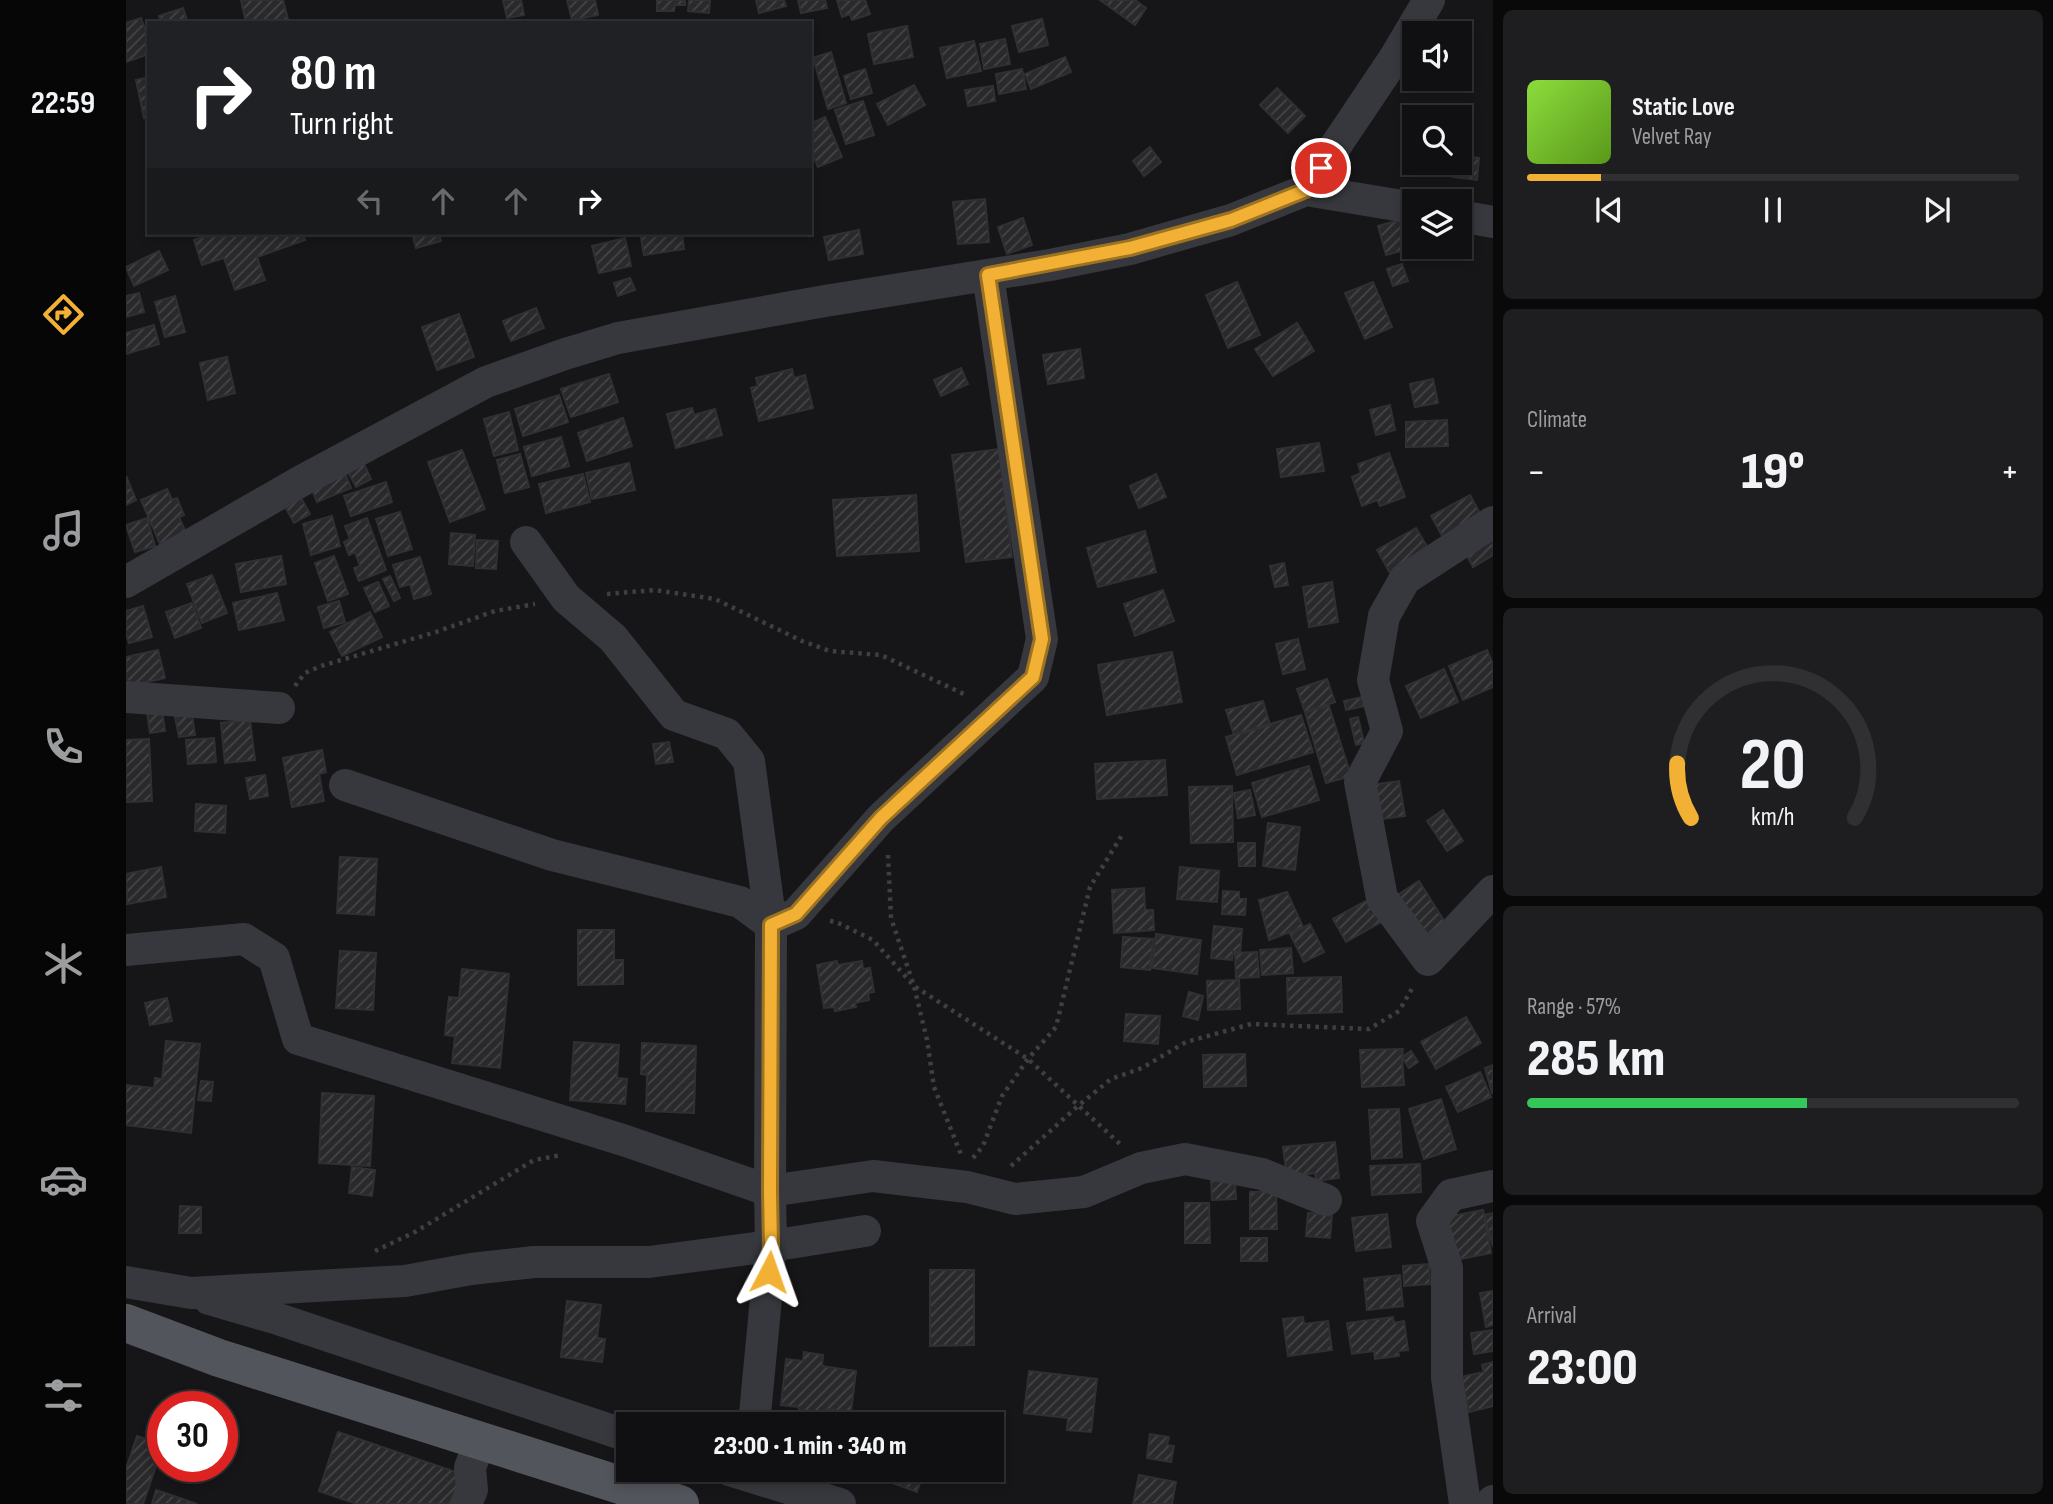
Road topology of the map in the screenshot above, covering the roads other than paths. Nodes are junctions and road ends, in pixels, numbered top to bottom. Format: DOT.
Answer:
graph roads {
  1 [pos="1429,0"];
  2 [pos="1306,190"];
  3 [pos="1402,206"];
  4 [pos="1472,218"];
  5 [pos="1493,222"];
  6 [pos="988,275"];
  7 [pos="1493,522"];
  8 [pos="526,542"];
  9 [pos="126,582"];
  10 [pos="126,697"];
  11 [pos="279,708"];
  12 [pos="345,785"];
  13 [pos="1493,891"];
  14 [pos="783,920"];
  15 [pos="126,950"];
  16 [pos="1493,1186"];
  17 [pos="770,1191"];
  18 [pos="1326,1200"];
  19 [pos="865,1231"];
  20 [pos="771,1246"];
  21 [pos="126,1282"];
  22 [pos="191,1293"];
  23 [pos="126,1323"];
  24 [pos="755,1412"];
  25 [pos="616,1432"];
  26 [pos="480,1440"];
  27 [pos="754,1482"];
  28 [pos="466,1504"];
  29 [pos="680,1504"];
  30 [pos="840,1504"];
  31 [pos="1465,1504"];
  1 -- 2 [label="street"];
  2 -- 3 [label="street"];
  2 -- 6 [label="street"];
  4 -- 5 [label="street"];
  6 -- 9 [label="street"];
  6 -- 14 [label="street"];
  7 -- 13 [label="street"];
  8 -- 14 [label="street"];
  10 -- 11 [label="street"];
  12 -- 14 [label="street"];
  14 -- 17 [label="street"];
  15 -- 17 [label="street"];
  16 -- 31 [label="street"];
  17 -- 18 [label="street"];
  17 -- 20 [label="street"];
  19 -- 20 [label="street"];
  20 -- 22 [label="street"];
  20 -- 24 [label="street"];
  21 -- 22 [label="street"];
  22 -- 25 [label="street"];
  23 -- 26 [label="main road"];
  26 -- 28 [label="street"];
  26 -- 29 [label="main road"];
  27 -- 30 [label="street"];
}
